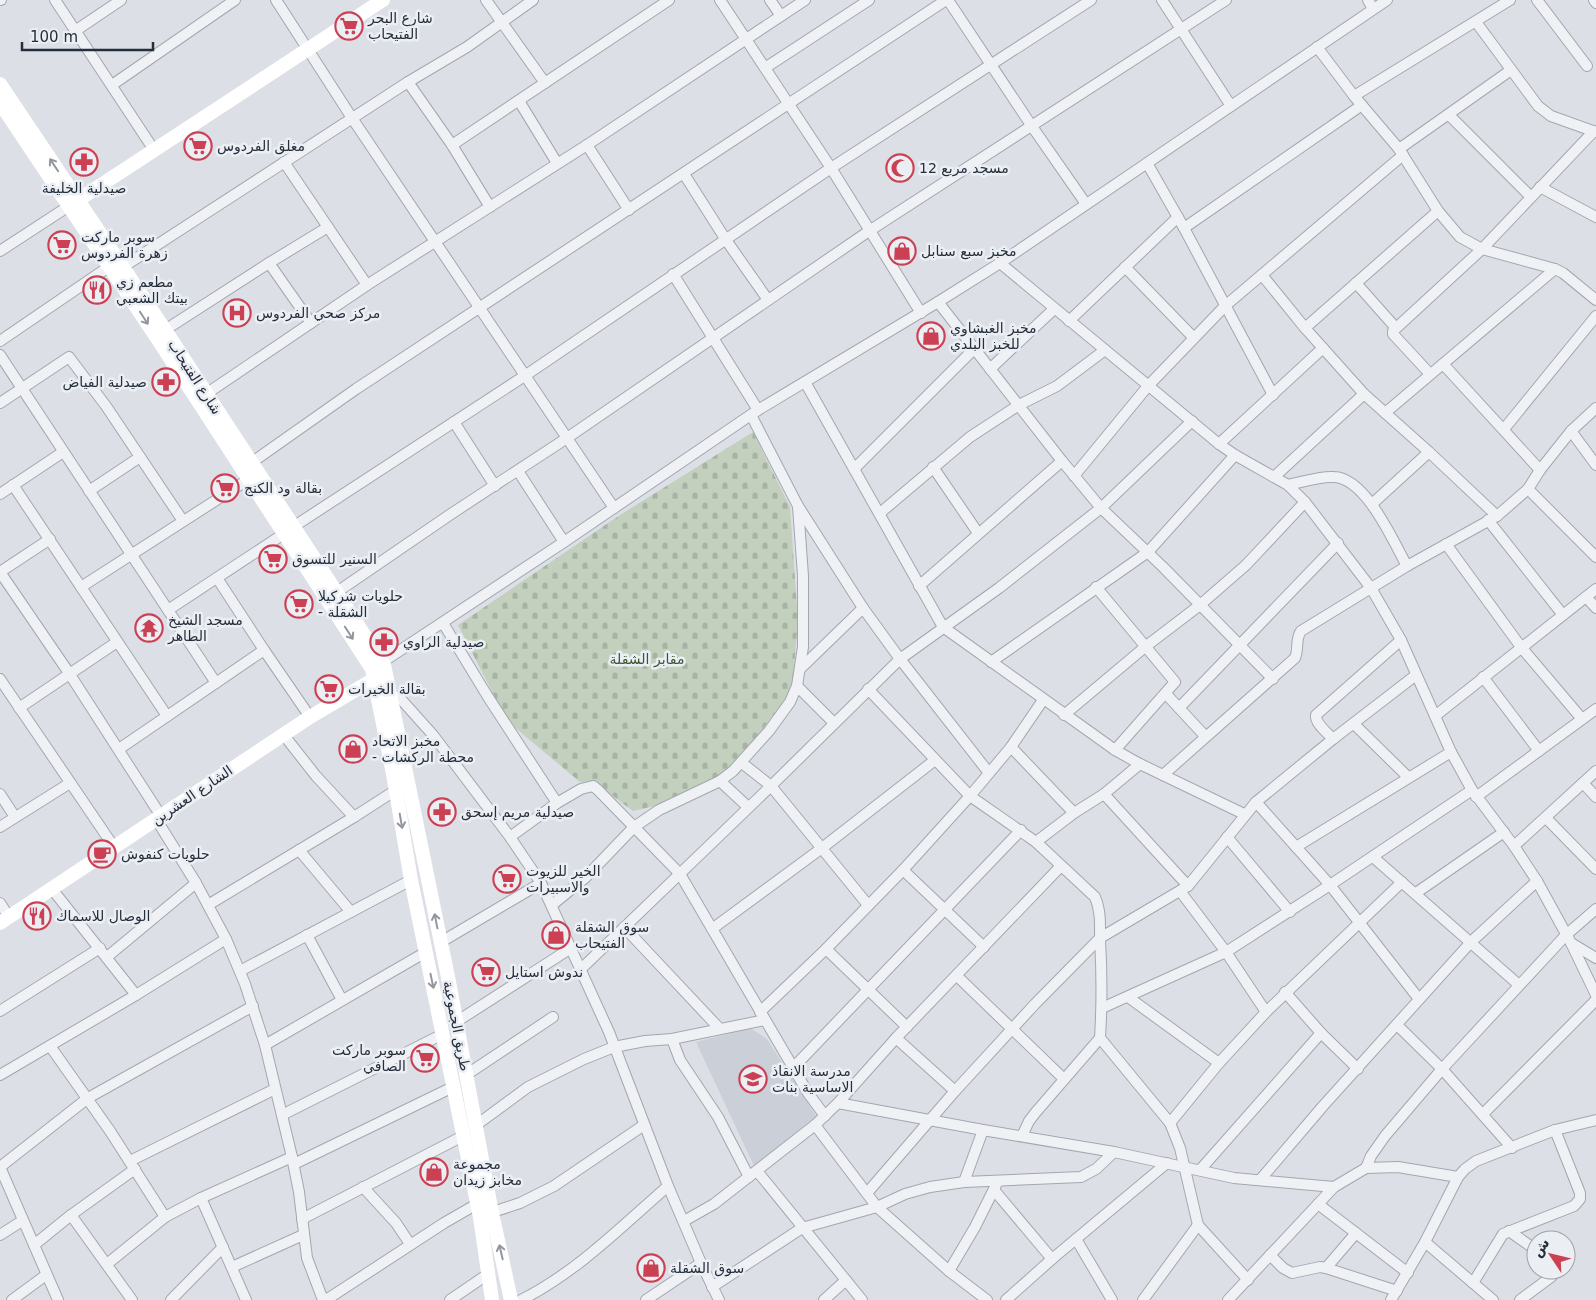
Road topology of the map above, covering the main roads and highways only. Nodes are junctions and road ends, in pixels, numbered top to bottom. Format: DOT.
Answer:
graph roads {
  1 [pos="382,0"];
  2 [pos="0,84"];
  3 [pos="0,103"];
  4 [pos="74,202"];
  5 [pos="116,266"];
  6 [pos="289,530"];
  7 [pos="379,671"];
  8 [pos="396,754"];
  9 [pos="4,920"];
  10 [pos="483,1211"];
  11 [pos="492,1300"];
  12 [pos="511,1300"];
  1 -- 4 [label="main road"];
  4 -- 2 [label="main road, شارع الفتيحاب, one-way"];
  3 -- 4 [label="main road, شارع الفتيحاب"];
  4 -- 5 [label="main road, شارع الفتيحاب"];
  5 -- 6 [label="main road, شارع الفتيحاب, one-way"];
  5 -- 6 [label="main road, شارع الفتيحاب"];
  6 -- 7 [label="main road, شارع الفتيحاب, one-way"];
  6 -- 7 [label="main road, شارع الفتيحاب"];
  7 -- 8 [label="main road"];
  7 -- 9 [label="main road, الشارع العشرين"];
  10 -- 8 [label="main road, طريق الجموعية, one-way"];
  8 -- 10 [label="main road, طريق الجموعية, one-way"];
  10 -- 11 [label="main road, طريق الجموعية"];
  12 -- 10 [label="main road, طريق الجموعية, one-way"];
}
